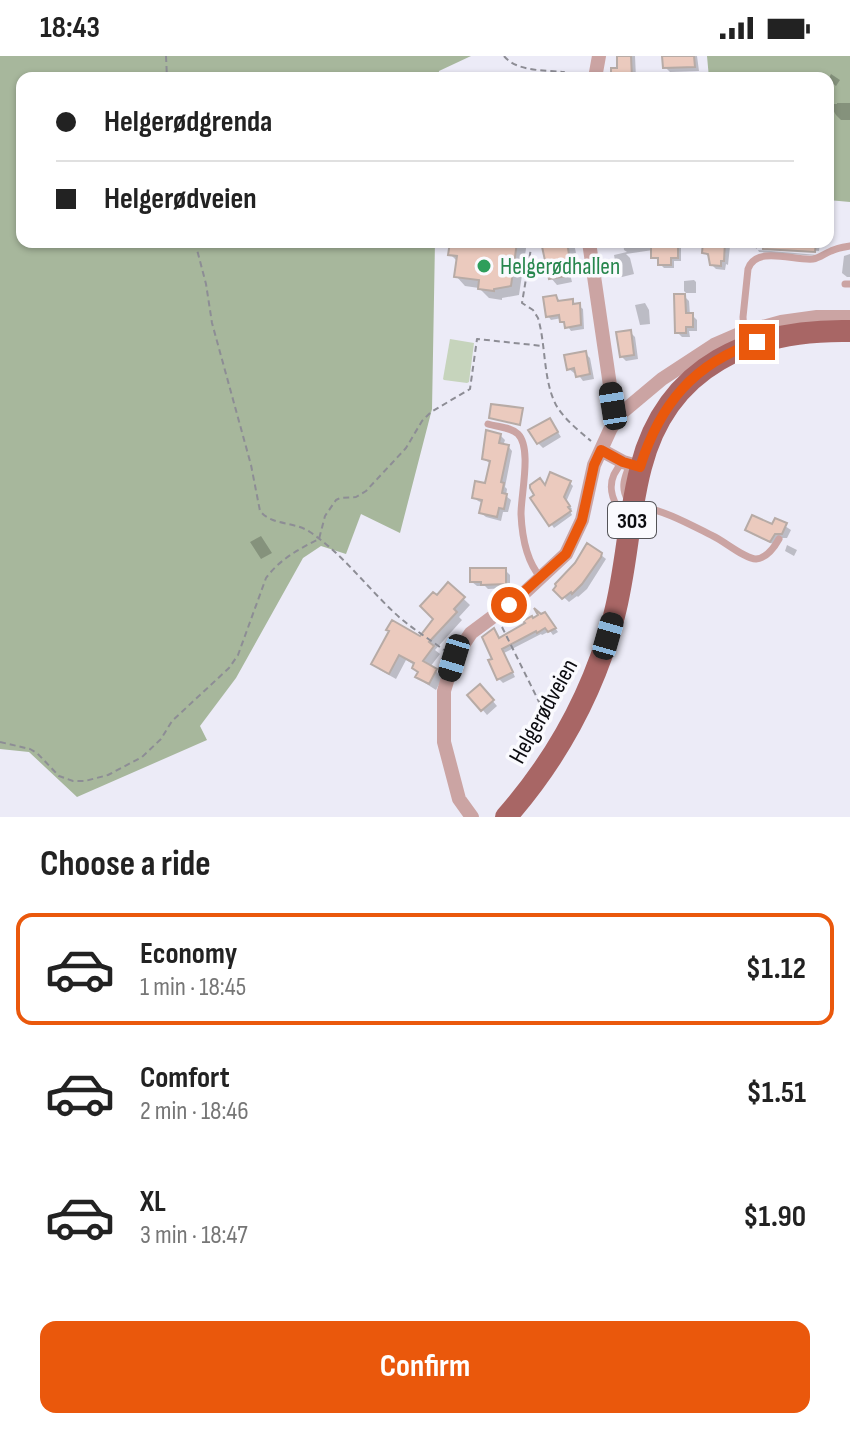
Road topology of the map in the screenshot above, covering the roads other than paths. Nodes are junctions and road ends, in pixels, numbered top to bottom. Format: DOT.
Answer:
graph roads {
  1 [pos="850,246"];
  2 [pos="590,248"];
  3 [pos="850,317"];
  4 [pos="850,331"];
  5 [pos="744,332"];
  6 [pos="619,415"];
  7 [pos="488,424"];
  8 [pos="601,450"];
  9 [pos="631,464"];
  10 [pos="632,515"];
  11 [pos="779,539"];
  12 [pos="541,578"];
  13 [pos="472,817"];
  14 [pos="506,817"];
  1 -- 5 [label="lane"];
  2 -- 6 [label="street"];
  3 -- 5 [label="street"];
  4 -- 9 [label="main road, Helgerødveien / 303"];
  5 -- 6 [label="street"];
  6 -- 8 [label="street"];
  7 -- 12 [label="lane"];
  8 -- 9 [label="street"];
  8 -- 12 [label="street"];
  9 -- 10 [label="main road, Helgerødveien / 303"];
  10 -- 11 [label="lane"];
  10 -- 14 [label="main road, Helgerødveien / 303"];
  12 -- 13 [label="street"];
}
